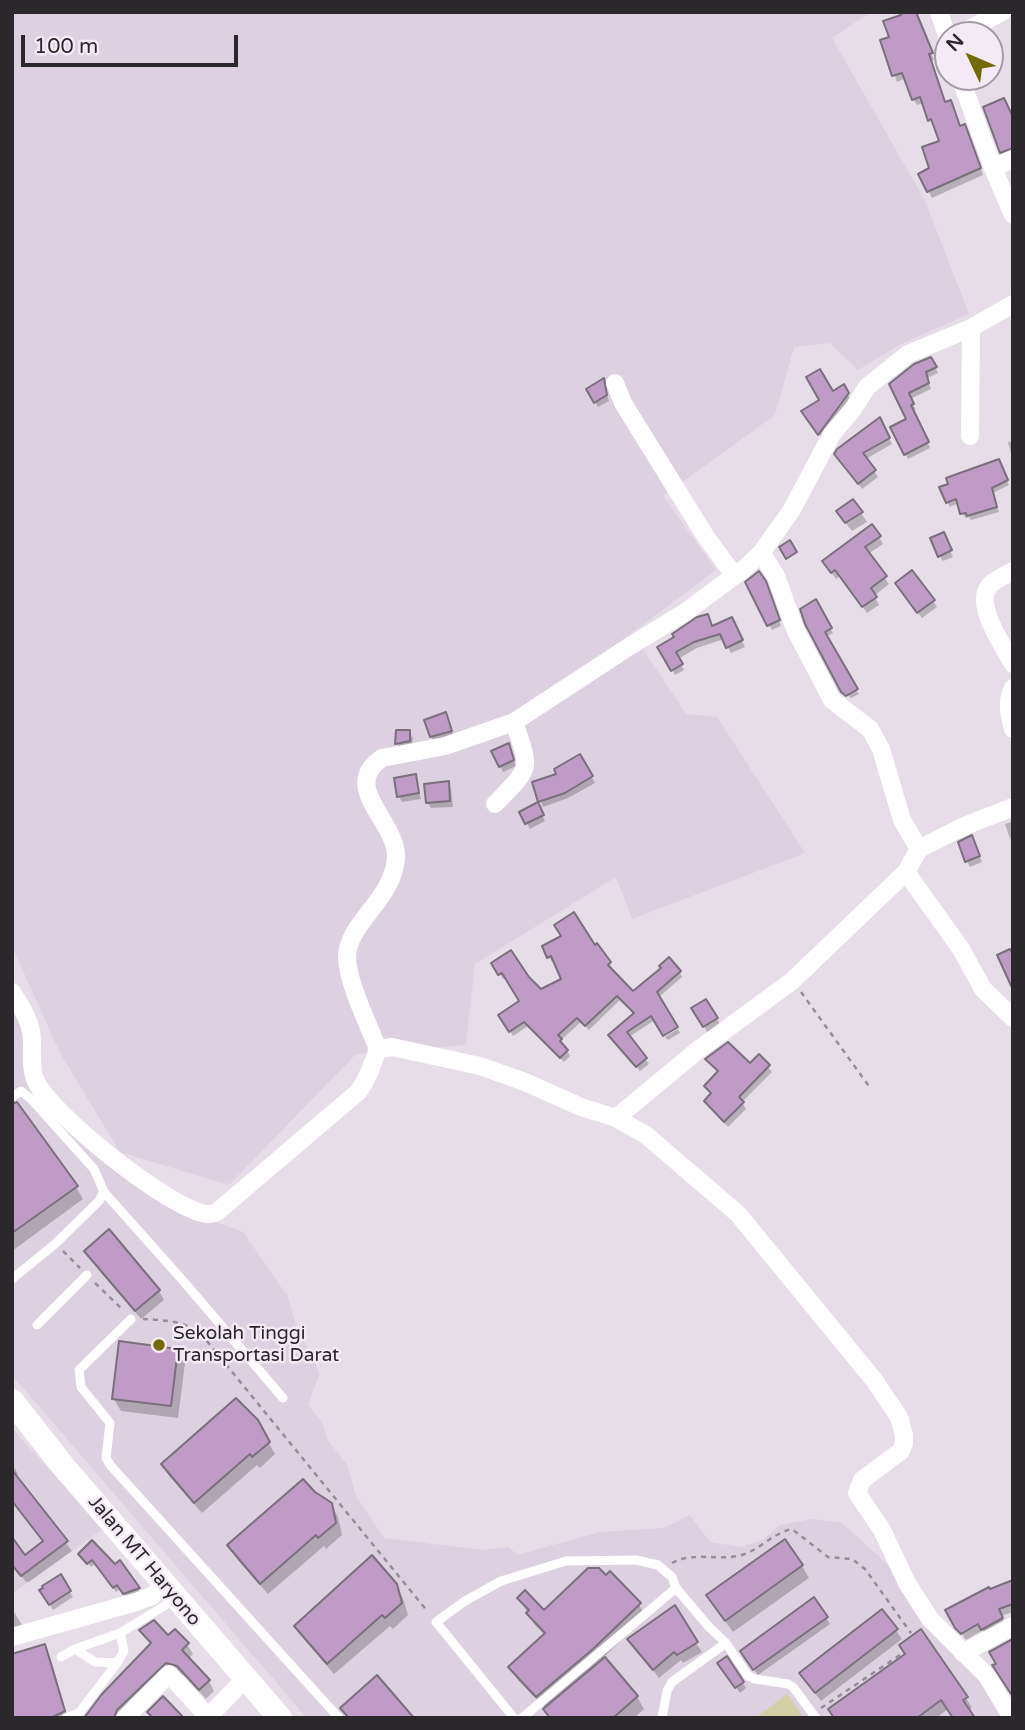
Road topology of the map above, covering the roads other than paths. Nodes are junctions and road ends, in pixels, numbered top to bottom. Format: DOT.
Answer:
graph roads {
  1 [pos="1002,12"];
  2 [pos="985,21"];
  3 [pos="965,91"];
  4 [pos="1013,159"];
  5 [pos="993,168"];
  6 [pos="1013,215"];
  7 [pos="1013,304"];
  8 [pos="971,328"];
  9 [pos="615,383"];
  10 [pos="970,436"];
  11 [pos="761,553"];
  12 [pos="1013,571"];
  13 [pos="734,575"];
  14 [pos="1013,664"];
  15 [pos="1013,688"];
  16 [pos="514,722"];
  17 [pos="1013,729"];
  18 [pos="495,804"];
  19 [pos="1013,807"];
  20 [pos="919,849"];
  21 [pos="906,872"];
  22 [pos="12,992"];
  23 [pos="1013,1018"];
  24 [pos="378,1049"];
  25 [pos="12,1097"];
  26 [pos="616,1118"];
  27 [pos="104,1192"];
  28 [pos="87,1275"];
  29 [pos="12,1279"];
  30 [pos="131,1319"];
  31 [pos="37,1325"];
  32 [pos="283,1398"];
  33 [pos="12,1401"];
  34 [pos="676,1587"];
  35 [pos="171,1591"];
  36 [pos="1013,1626"];
  37 [pos="120,1633"];
  38 [pos="12,1637"];
  39 [pos="726,1643"];
  40 [pos="75,1649"];
  41 [pos="963,1653"];
  42 [pos="61,1657"];
  43 [pos="117,1663"];
  44 [pos="245,1679"];
  45 [pos="1011,1713"];
  46 [pos="814,1715"];
  47 [pos="208,1717"];
  48 [pos="66,1718"];
  49 [pos="125,1718"];
  50 [pos="280,1718"];
  51 [pos="339,1718"];
  52 [pos="514,1718"];
  53 [pos="522,1718"];
  54 [pos="662,1718"];
  1 -- 2 [label="street"];
  3 -- 5 [label="street"];
  4 -- 5 [label="street"];
  5 -- 6 [label="street"];
  7 -- 8 [label="street"];
  8 -- 10 [label="street"];
  8 -- 11 [label="street"];
  9 -- 13 [label="street"];
  11 -- 13 [label="street"];
  11 -- 20 [label="street"];
  12 -- 14 [label="street"];
  13 -- 16 [label="street"];
  15 -- 17 [label="street"];
  16 -- 18 [label="street"];
  16 -- 24 [label="street"];
  19 -- 20 [label="street"];
  20 -- 21 [label="street"];
  21 -- 23 [label="street"];
  21 -- 26 [label="street"];
  22 -- 24 [label="street"];
  24 -- 26 [label="street"];
  25 -- 27 [label="lane"];
  26 -- 41 [label="street"];
  27 -- 29 [label="lane"];
  27 -- 32 [label="lane"];
  28 -- 31 [label="lane"];
  30 -- 51 [label="lane"];
  33 -- 35 [label="main road, Jalan MT Haryono"];
  34 -- 39 [label="lane"];
  34 -- 52 [label="lane"];
  34 -- 53 [label="lane"];
  35 -- 37 [label="lane"];
  35 -- 38 [label="street"];
  35 -- 44 [label="main road, Jalan MT Haryono"];
  36 -- 41 [label="street"];
  37 -- 40 [label="lane"];
  37 -- 43 [label="lane"];
  39 -- 46 [label="lane"];
  39 -- 54 [label="lane"];
  40 -- 42 [label="lane"];
  40 -- 43 [label="lane"];
  41 -- 45 [label="street"];
  43 -- 48 [label="lane"];
  44 -- 47 [label="street"];
  44 -- 50 [label="main road, Jalan MT Haryono"];
  47 -- 49 [label="street"];
}
